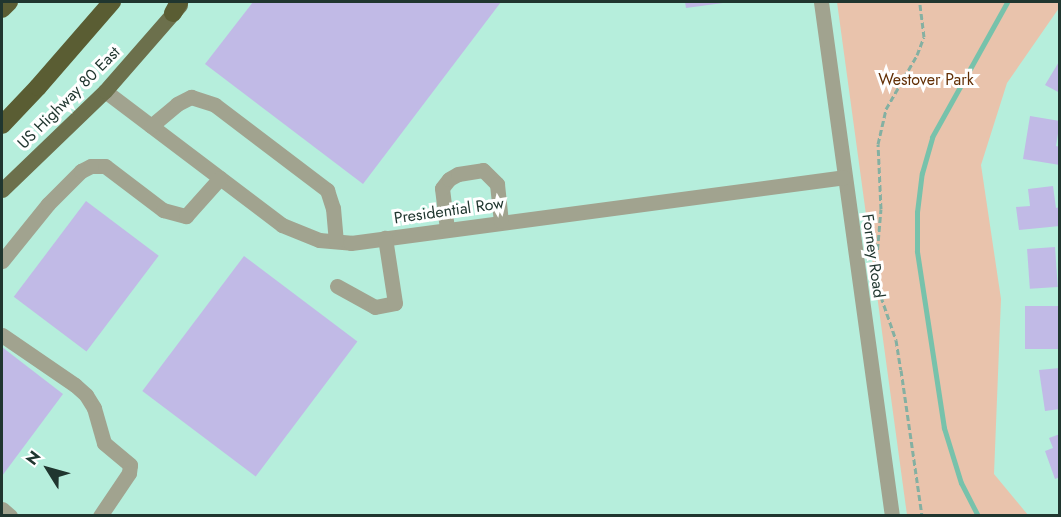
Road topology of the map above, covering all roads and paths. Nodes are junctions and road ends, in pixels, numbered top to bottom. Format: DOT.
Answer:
graph roads {
  1 [pos="9,2"];
  2 [pos="112,2"];
  3 [pos="821,2"];
  4 [pos="920,2"];
  5 [pos="178,5"];
  6 [pos="2,9"];
  7 [pos="105,91"];
  8 [pos="2,125"];
  9 [pos="151,126"];
  10 [pos="844,177"];
  11 [pos="220,178"];
  12 [pos="2,190"];
  13 [pos="501,221"];
  14 [pos="447,229"];
  15 [pos="385,238"];
  16 [pos="336,241"];
  17 [pos="2,261"];
  18 [pos="877,276"];
  19 [pos="338,286"];
  20 [pos="878,286"];
  21 [pos="2,335"];
  22 [pos="2,510"];
  23 [pos="9,516"];
  24 [pos="100,516"];
  25 [pos="892,516"];
  26 [pos="922,516"];
  1 -- 6 [label="highway"];
  2 -- 8 [label="highway"];
  3 -- 10 [label="street, Forney Road"];
  4 -- 18 [label="path"];
  5 -- 7 [label="main road, US Highway 80 East"];
  7 -- 9 [label="street, Presidential Row"];
  7 -- 12 [label="main road, US Highway 80 East"];
  9 -- 11 [label="street, Presidential Row"];
  9 -- 16 [label="street"];
  10 -- 13 [label="street, Presidential Row"];
  10 -- 25 [label="street, Forney Road"];
  11 -- 16 [label="street, Presidential Row"];
  11 -- 17 [label="street"];
  13 -- 14 [label="street, Presidential Row"];
  13 -- 14 [label="street"];
  14 -- 15 [label="street, Presidential Row"];
  15 -- 16 [label="street, Presidential Row"];
  15 -- 19 [label="street"];
  20 -- 26 [label="path"];
  21 -- 24 [label="street"];
  22 -- 23 [label="street"];
}
